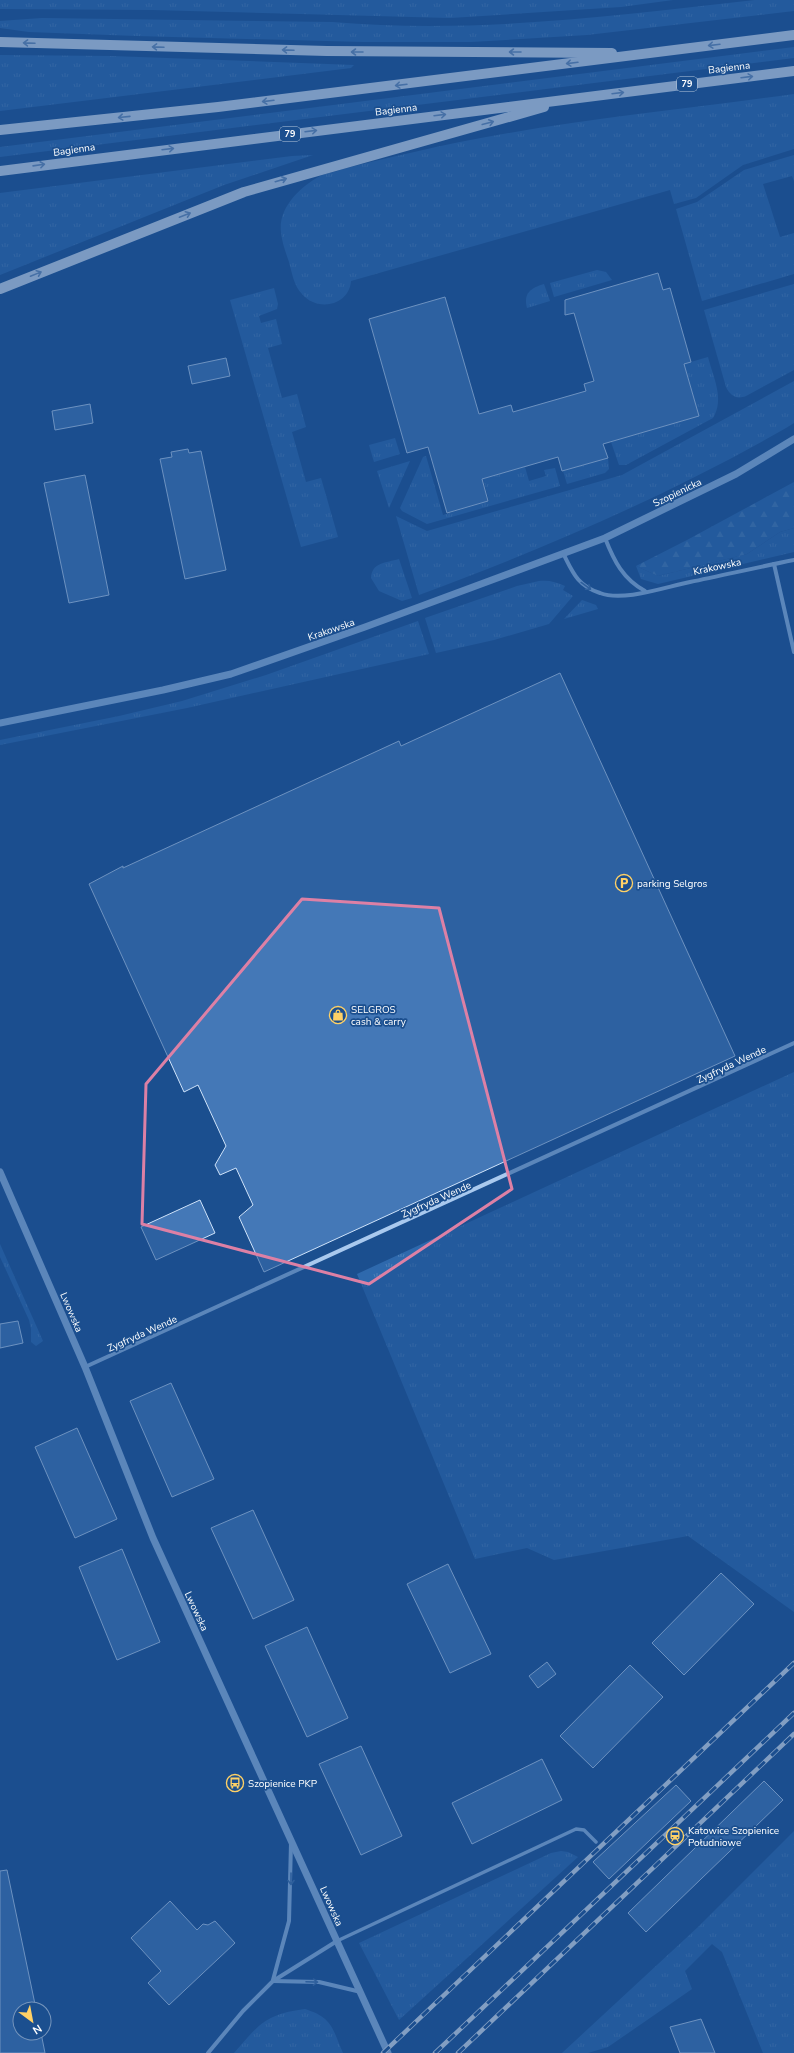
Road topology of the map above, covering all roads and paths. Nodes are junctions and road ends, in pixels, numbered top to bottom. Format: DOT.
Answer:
graph roads {
  1 [pos="794,35"];
  2 [pos="0,42"];
  3 [pos="652,53"];
  4 [pos="794,70"];
  5 [pos="579,98"];
  6 [pos="0,130"];
  7 [pos="0,170"];
  8 [pos="0,289"];
  9 [pos="794,439"];
  10 [pos="605,538"];
  11 [pos="564,554"];
  12 [pos="794,560"];
  13 [pos="774,564"];
  14 [pos="645,592"];
  15 [pos="794,652"];
  16 [pos="0,723"];
  17 [pos="794,1043"];
  18 [pos="0,1172"];
  19 [pos="84,1367"];
  20 [pos="291,1840"];
  21 [pos="596,1842"];
  22 [pos="337,1940"];
  23 [pos="273,1981"];
  24 [pos="361,1992"];
  25 [pos="208,2053"];
  26 [pos="388,2053"];
  1 -- 3 [label="main road, one-way"];
  3 -- 2 [label="main road, one-way"];
  3 -- 6 [label="main road, one-way"];
  5 -- 4 [label="main road, Bagienna / 79, one-way"];
  7 -- 5 [label="main road, Bagienna / 79, one-way"];
  8 -- 5 [label="main road, one-way"];
  9 -- 10 [label="street, Szopienicka"];
  10 -- 11 [label="street, Szopienicka"];
  10 -- 14 [label="street"];
  11 -- 14 [label="street, Krakowska, one-way"];
  11 -- 16 [label="street, Krakowska"];
  12 -- 13 [label="street, Krakowska"];
  13 -- 14 [label="street, Krakowska"];
  13 -- 15 [label="street"];
  17 -- 19 [label="street, Zygfryda Wende"];
  18 -- 19 [label="street, Lwowska"];
  19 -- 20 [label="street, Lwowska"];
  20 -- 22 [label="street, Lwowska"];
  20 -- 23 [label="street, one-way"];
  21 -- 22 [label="street"];
  22 -- 23 [label="street"];
  22 -- 24 [label="street, Lwowska"];
  23 -- 24 [label="street, one-way"];
  23 -- 25 [label="street"];
  24 -- 26 [label="street, Lwowska"];
}
